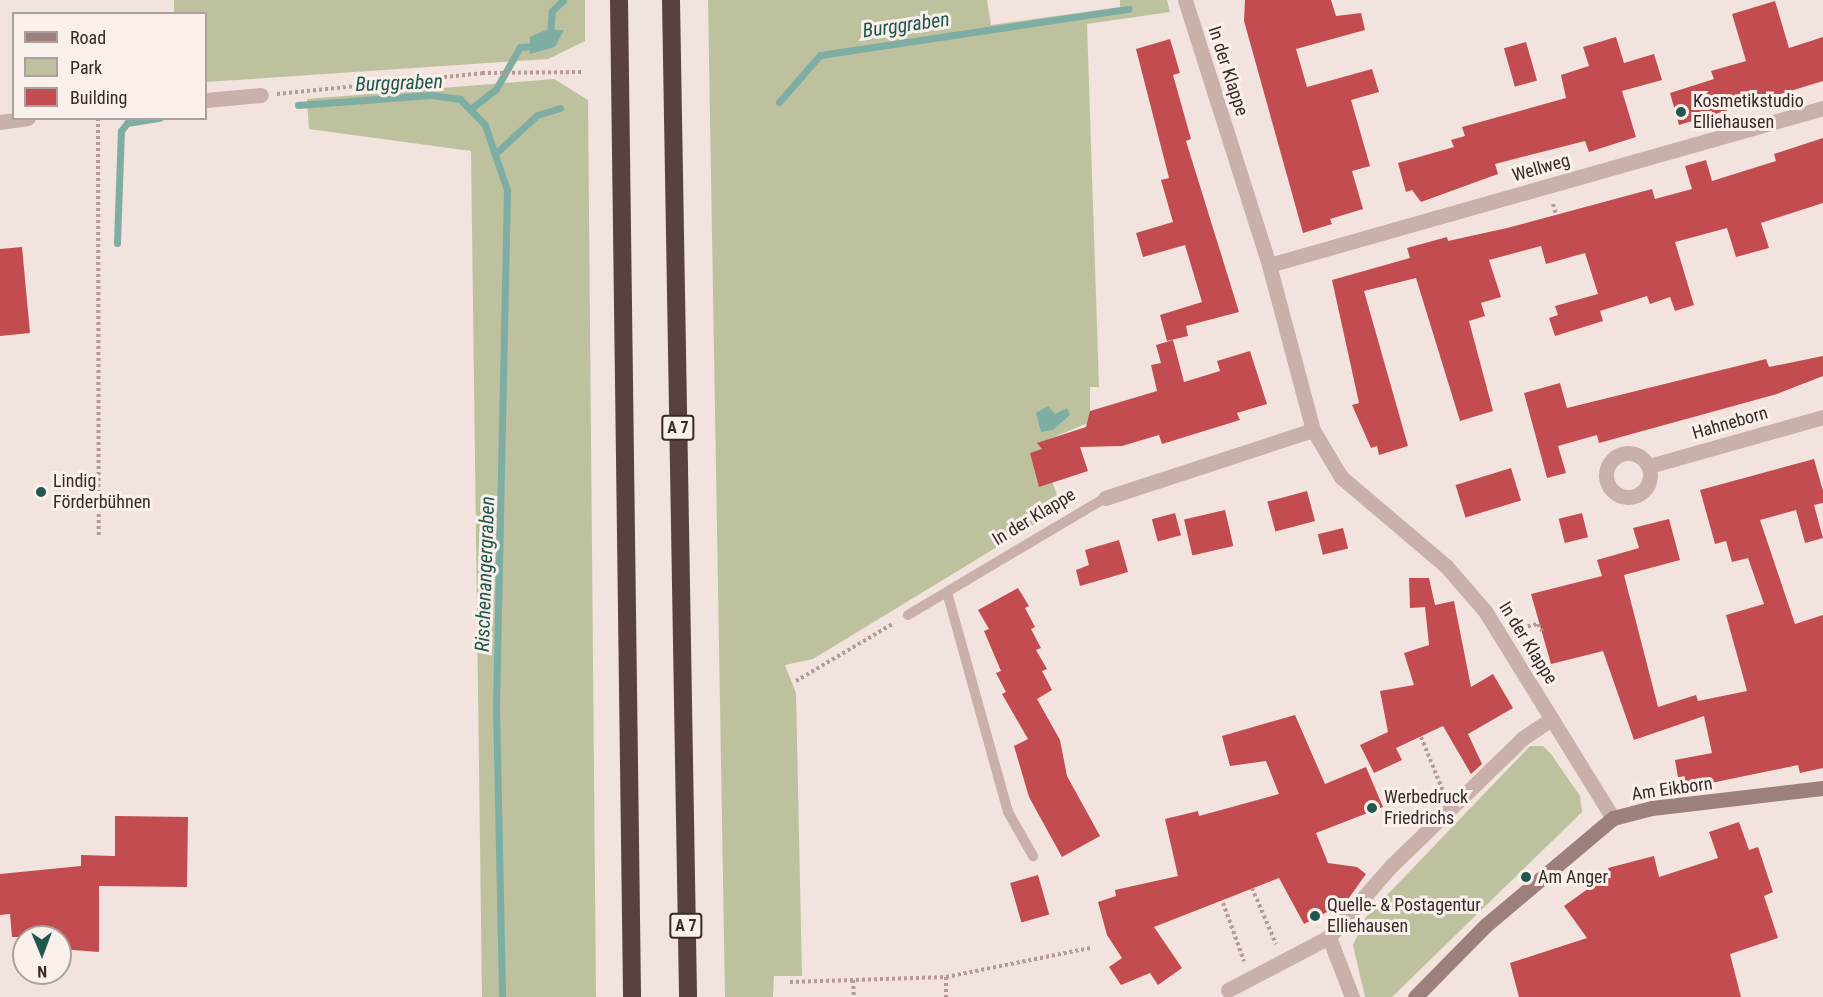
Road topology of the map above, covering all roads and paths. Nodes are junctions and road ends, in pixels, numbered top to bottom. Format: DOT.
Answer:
graph roads {
  1 [pos="619,0"];
  2 [pos="671,0"];
  3 [pos="1185,0"];
  4 [pos="581,72"];
  5 [pos="261,95"];
  6 [pos="207,100"];
  7 [pos="1823,108"];
  8 [pos="98,120"];
  9 [pos="1269,265"];
  10 [pos="1823,417"];
  11 [pos="1313,430"];
  12 [pos="1648,466"];
  13 [pos="1105,498"];
  14 [pos="99,536"];
  15 [pos="947,592"];
  16 [pos="908,615"];
  17 [pos="1542,631"];
  18 [pos="1501,633"];
  19 [pos="796,681"];
  20 [pos="1551,719"];
  21 [pos="1420,736"];
  22 [pos="1823,788"];
  23 [pos="1451,808"];
  24 [pos="1613,818"];
  25 [pos="1033,856"];
  26 [pos="1252,888"];
  27 [pos="1223,903"];
  28 [pos="1329,937"];
  29 [pos="1090,948"];
  30 [pos="1284,961"];
  31 [pos="946,977"];
  32 [pos="1251,978"];
  33 [pos="853,980"];
  34 [pos="790,982"];
  35 [pos="1228,990"];
  36 [pos="630,997"];
  37 [pos="688,997"];
  38 [pos="854,997"];
  39 [pos="946,997"];
  40 [pos="1352,997"];
  41 [pos="1415,997"];
  1 -- 36 [label="highway"];
  2 -- 37 [label="highway, A 7"];
  3 -- 9 [label="street, In der Klappe"];
  4 -- 5 [label="path"];
  5 -- 6 [label="street"];
  7 -- 9 [label="street, Wellweg"];
  8 -- 14 [label="path"];
  9 -- 11 [label="street, In der Klappe"];
  10 -- 12 [label="street, Hahneborn"];
  11 -- 13 [label="street, In der Klappe"];
  11 -- 18 [label="street, In der Klappe"];
  13 -- 15 [label="lane, In der Klappe"];
  15 -- 16 [label="lane, In der Klappe"];
  15 -- 25 [label="lane"];
  16 -- 19 [label="path"];
  17 -- 18 [label="path"];
  18 -- 20 [label="street, In der Klappe"];
  20 -- 23 [label="street"];
  20 -- 24 [label="street, In der Klappe"];
  21 -- 23 [label="path"];
  22 -- 24 [label="street, Am Eikborn"];
  23 -- 28 [label="street"];
  24 -- 41 [label="street, Am Eikborn"];
  26 -- 30 [label="path"];
  27 -- 32 [label="path"];
  28 -- 30 [label="street"];
  28 -- 40 [label="street"];
  29 -- 31 [label="path"];
  30 -- 32 [label="street"];
  31 -- 33 [label="path"];
  31 -- 39 [label="path"];
  32 -- 35 [label="street"];
  33 -- 34 [label="path"];
  33 -- 38 [label="path"];
}
